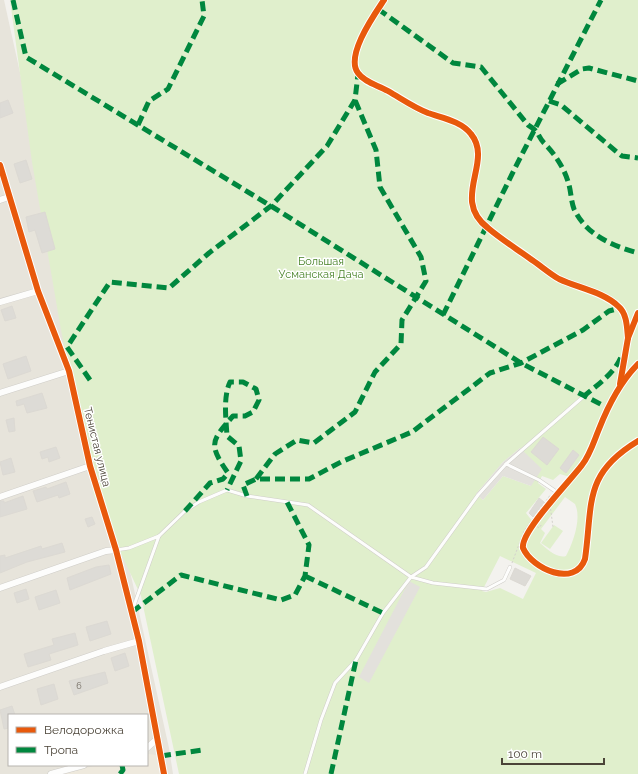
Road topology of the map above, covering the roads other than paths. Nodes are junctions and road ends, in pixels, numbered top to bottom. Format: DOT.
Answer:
graph roads {
  1 [pos="0,165"];
  2 [pos="9,197"];
  3 [pos="0,200"];
  4 [pos="38,291"];
  5 [pos="0,302"];
  6 [pos="69,371"];
  7 [pos="0,393"];
  8 [pos="583,397"];
  9 [pos="506,464"];
  10 [pos="90,466"];
  11 [pos="556,492"];
  12 [pos="0,497"];
  13 [pos="159,536"];
  14 [pos="116,550"];
  15 [pos="510,567"];
  16 [pos="411,577"];
  17 [pos="0,588"];
  18 [pos="132,612"];
  19 [pos="139,641"];
  20 [pos="0,687"];
  21 [pos="157,738"];
  22 [pos="148,747"];
  23 [pos="80,766"];
  24 [pos="51,774"];
  25 [pos="164,774"];
  26 [pos="305,774"];
  1 -- 2 [label="street, Тенистая улица"];
  2 -- 3 [label="street"];
  2 -- 4 [label="street, Тенистая улица"];
  4 -- 5 [label="street"];
  4 -- 6 [label="street, Тенистая улица"];
  6 -- 7 [label="street"];
  6 -- 10 [label="street, Тенистая улица"];
  8 -- 9 [label="lane"];
  9 -- 11 [label="lane"];
  9 -- 16 [label="lane"];
  10 -- 12 [label="street, Тенистая улица"];
  10 -- 14 [label="street, Тенистая улица"];
  13 -- 14 [label="lane"];
  13 -- 16 [label="lane"];
  13 -- 18 [label="lane"];
  14 -- 17 [label="street"];
  14 -- 18 [label="street, Тенистая улица"];
  15 -- 16 [label="lane"];
  16 -- 26 [label="lane"];
  18 -- 19 [label="street, Тенистая улица"];
  19 -- 20 [label="street"];
  19 -- 21 [label="street, Тенистая улица"];
  21 -- 22 [label="street"];
  21 -- 25 [label="street, Тенистая улица"];
  23 -- 24 [label="street"];
}
